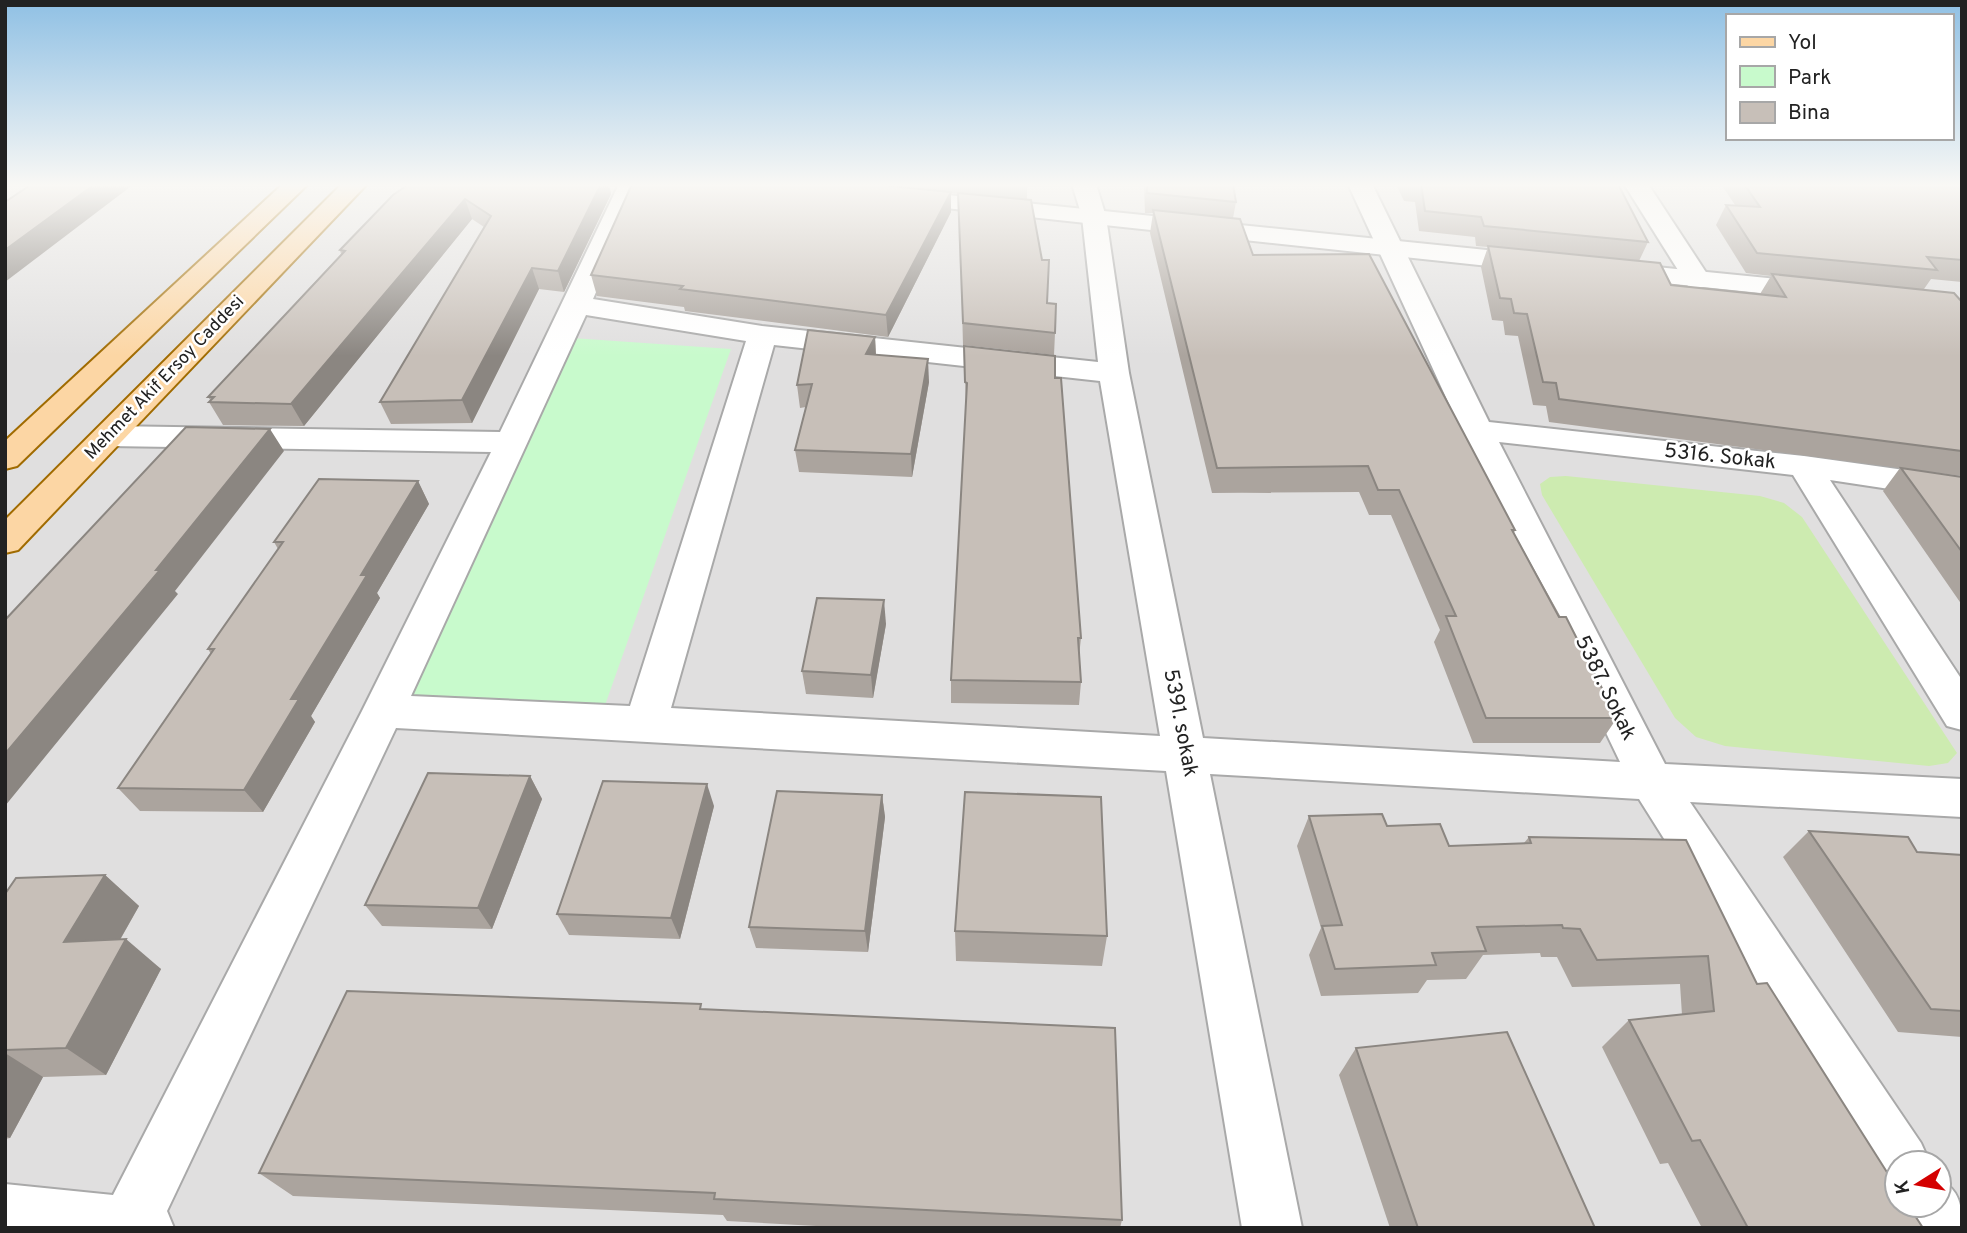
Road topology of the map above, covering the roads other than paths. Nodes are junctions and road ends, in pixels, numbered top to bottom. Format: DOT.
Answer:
graph roads {
  1 [pos="235,242"];
  2 [pos="299,242"];
  3 [pos="605,242"];
  4 [pos="1095,242"];
  5 [pos="1352,242"];
  6 [pos="1390,242"];
  7 [pos="1673,242"];
  8 [pos="1393,248"];
  9 [pos="1559,265"];
  10 [pos="1587,268"];
  11 [pos="1698,280"];
  12 [pos="1837,293"];
  13 [pos="577,305"];
  14 [pos="762,335"];
  15 [pos="1114,373"];
  16 [pos="1477,430"];
  17 [pos="108,436"];
  18 [pos="510,443"];
  19 [pos="5,460"];
  20 [pos="1804,466"];
  21 [pos="1962,489"];
  22 [pos="5,541"];
  23 [pos="383,710"];
  24 [pos="1962,714"];
  25 [pos="646,722"];
  26 [pos="1186,755"];
  27 [pos="1653,784"];
  28 [pos="1962,798"];
  29 [pos="1891,1149"];
  30 [pos="5,1213"];
  31 [pos="136,1227"];
  32 [pos="1272,1228"];
  1 -- 19 [label="main road"];
  2 -- 17 [label="main road, Mehmet Akif Ersoy Caddesi"];
  3 -- 13 [label="street"];
  4 -- 15 [label="street, 5391. sokak"];
  5 -- 8 [label="street"];
  6 -- 8 [label="street, 5387. Sokak"];
  7 -- 11 [label="street"];
  8 -- 9 [label="street"];
  8 -- 16 [label="street, 5387. Sokak"];
  10 -- 11 [label="street"];
  11 -- 12 [label="street"];
  13 -- 14 [label="street"];
  13 -- 18 [label="street"];
  14 -- 15 [label="street"];
  14 -- 25 [label="street"];
  15 -- 26 [label="street, 5391. sokak"];
  16 -- 20 [label="street, 5316. Sokak"];
  16 -- 27 [label="street, 5387. Sokak"];
  17 -- 18 [label="street"];
  17 -- 22 [label="main road, Mehmet Akif Ersoy Caddesi"];
  18 -- 23 [label="street"];
  20 -- 21 [label="street, 5316. Sokak"];
  20 -- 24 [label="street"];
  23 -- 25 [label="street"];
  23 -- 31 [label="street"];
  25 -- 26 [label="street"];
  26 -- 27 [label="street"];
  26 -- 32 [label="street, 5391. sokak"];
  27 -- 28 [label="street"];
  27 -- 29 [label="street, 5387. Sokak"];
  30 -- 31 [label="street"];
}
